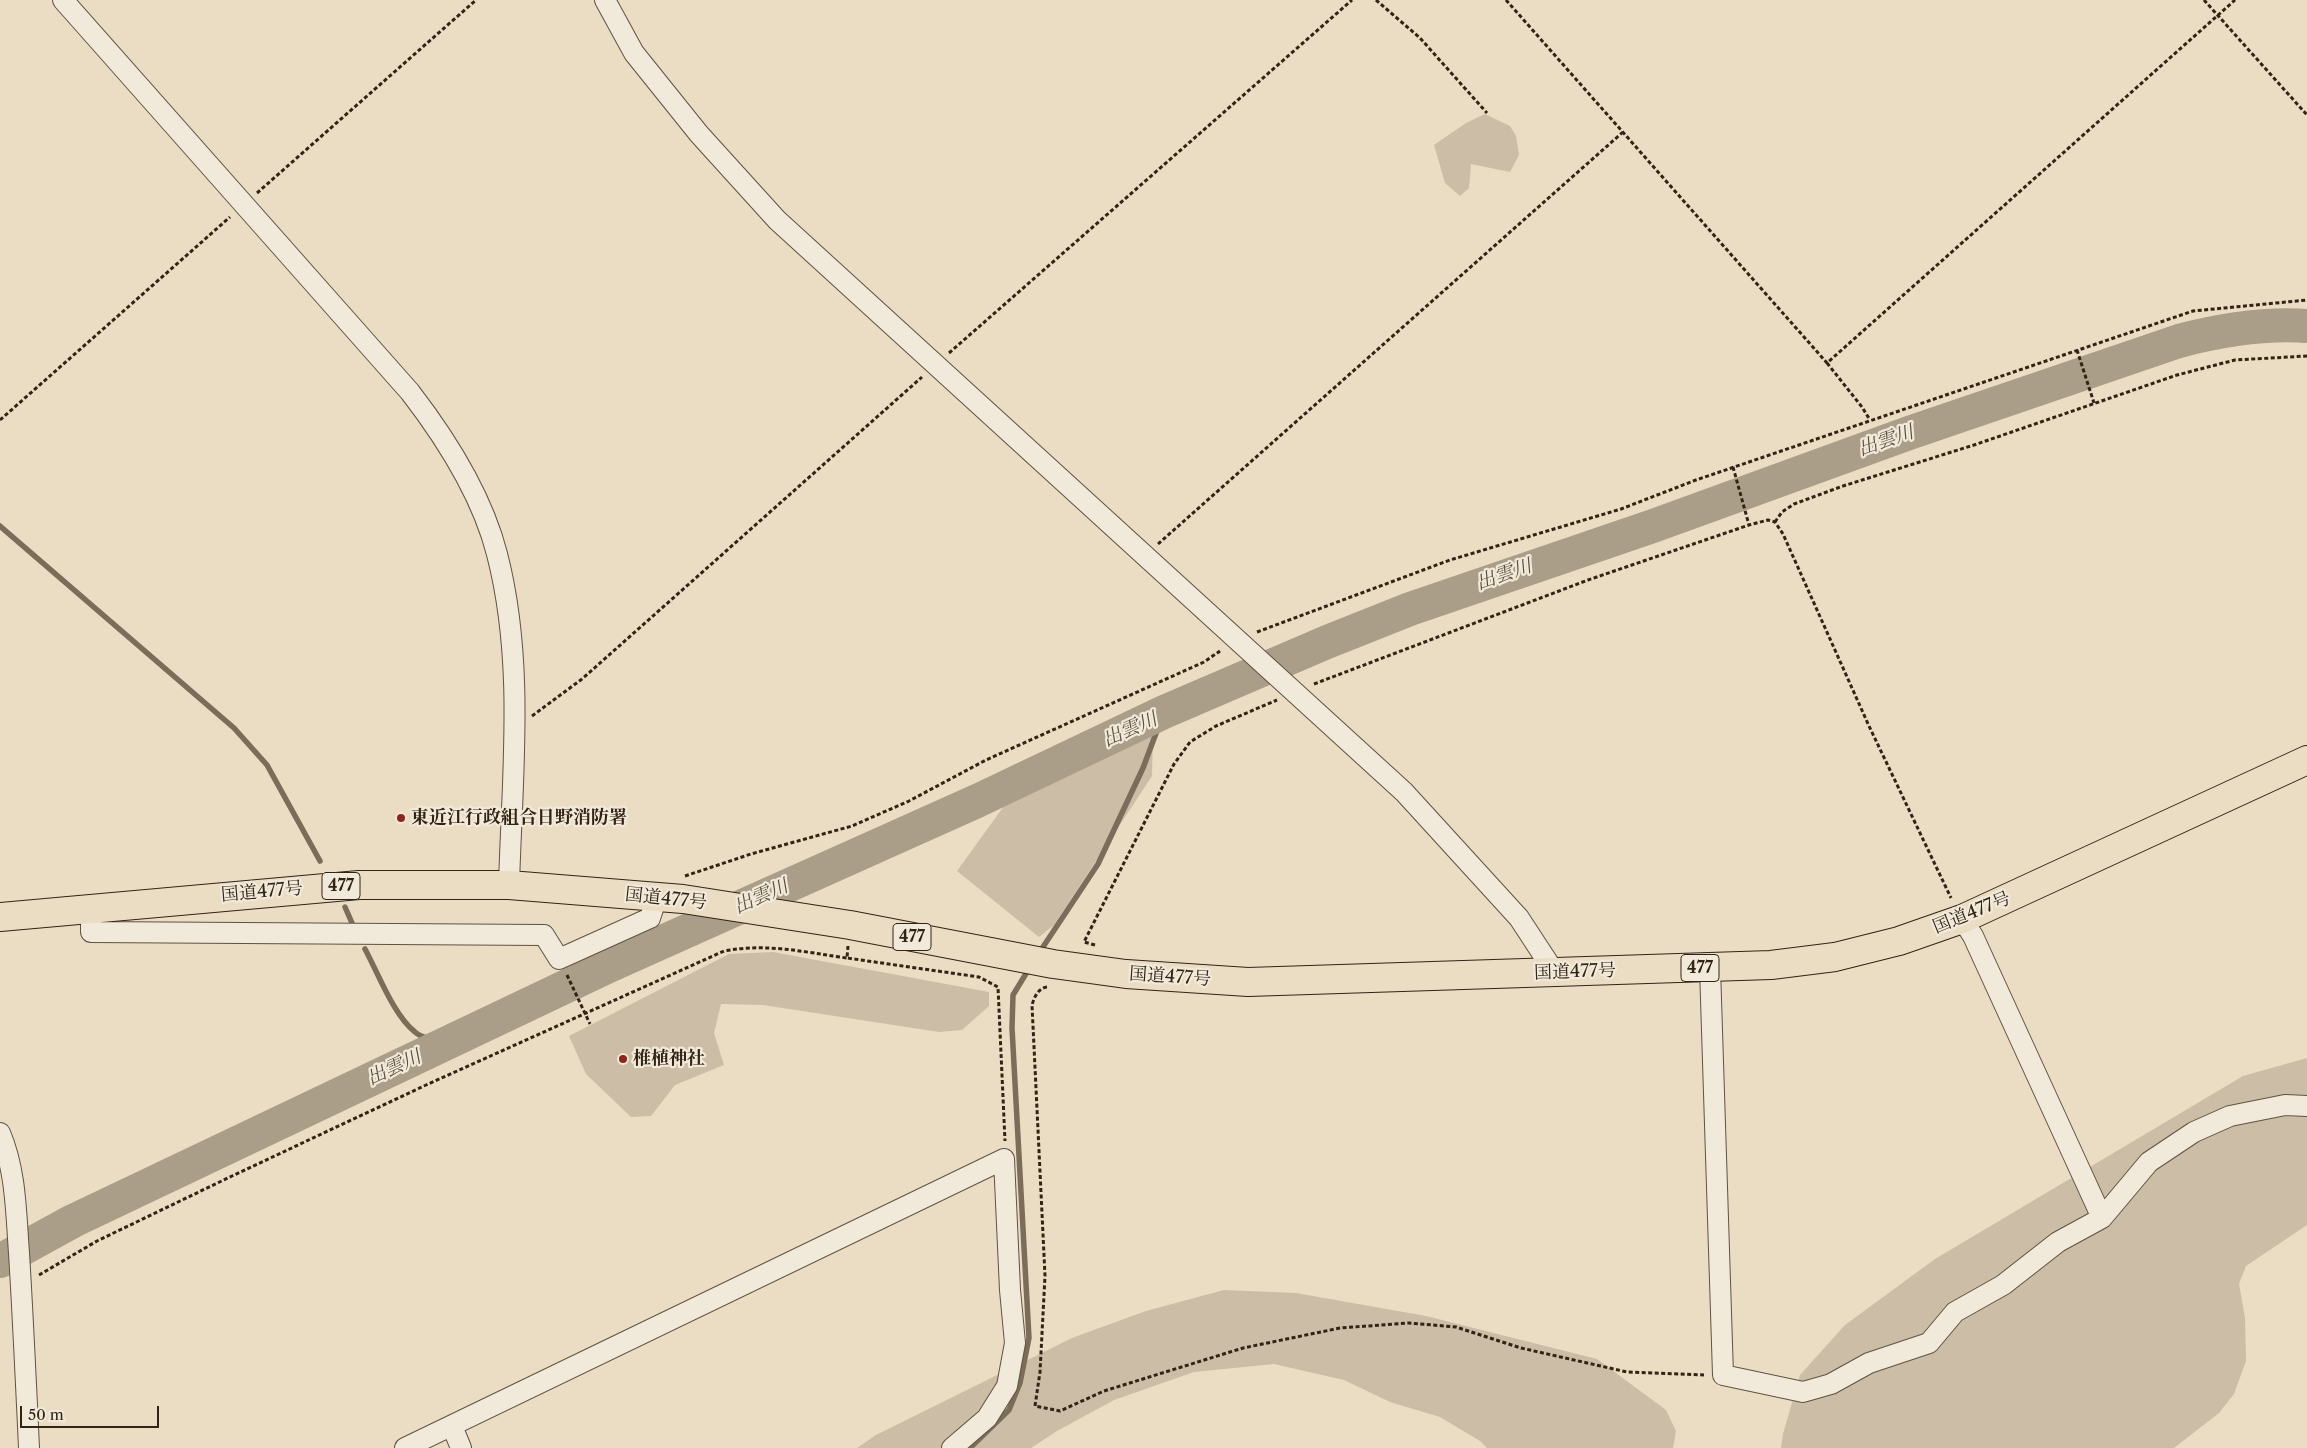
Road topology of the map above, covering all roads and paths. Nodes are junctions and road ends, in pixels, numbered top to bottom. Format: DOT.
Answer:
graph roads {
  1 [pos="63,0"];
  2 [pos="476,0"];
  3 [pos="605,0"];
  4 [pos="1352,0"];
  5 [pos="1376,0"];
  6 [pos="1506,0"];
  7 [pos="2204,0"];
  8 [pos="2235,0"];
  9 [pos="2218,15"];
  10 [pos="1487,113"];
  11 [pos="2307,115"];
  12 [pos="1623,132"];
  13 [pos="245,204"];
  14 [pos="2307,300"];
  15 [pos="2077,350"];
  16 [pos="2307,356"];
  17 [pos="1827,362"];
  18 [pos="937,364"];
  19 [pos="2094,403"];
  20 [pos="0,420"];
  21 [pos="1870,420"];
  22 [pos="1733,467"];
  23 [pos="1775,522"];
  24 [pos="1749,525"];
  25 [pos="1144,556"];
  26 [pos="1240,643"];
  27 [pos="1294,692"];
  28 [pos="513,728"];
  29 [pos="2307,760"];
  30 [pos="509,885"];
  31 [pos="657,897"];
  32 [pos="91,908"];
  33 [pos="0,917"];
  34 [pos="1962,919"];
  35 [pos="850,925"];
  36 [pos="847,958"];
  37 [pos="1710,968"];
  38 [pos="1098,970"];
  39 [pos="565,971"];
  40 [pos="1555,973"];
  41 [pos="1051,975"];
  42 [pos="584,1012"];
  43 [pos="590,1024"];
  44 [pos="2307,1106"];
  45 [pos="0,1133"];
  46 [pos="1004,1159"];
  47 [pos="2102,1218"];
  48 [pos="21,1283"];
  49 [pos="1723,1375"];
  50 [pos="452,1426"];
  51 [pos="29,1448"];
  52 [pos="405,1448"];
  53 [pos="461,1448"];
  54 [pos="952,1448"];
  1 -- 13 [label="street"];
  2 -- 13 [label="path"];
  3 -- 18 [label="street"];
  4 -- 18 [label="path"];
  5 -- 10 [label="path"];
  6 -- 12 [label="path"];
  7 -- 9 [label="path"];
  8 -- 9 [label="path"];
  9 -- 11 [label="path"];
  9 -- 17 [label="path"];
  12 -- 17 [label="path"];
  12 -- 25 [label="path"];
  13 -- 20 [label="path"];
  13 -- 28 [label="street"];
  14 -- 15 [label="path"];
  15 -- 19 [label="path"];
  15 -- 21 [label="path"];
  16 -- 19 [label="path"];
  17 -- 21 [label="path"];
  18 -- 25 [label="street"];
  18 -- 28 [label="path"];
  19 -- 23 [label="path"];
  21 -- 22 [label="path"];
  22 -- 24 [label="path"];
  22 -- 26 [label="path"];
  23 -- 24 [label="path"];
  23 -- 34 [label="path"];
  24 -- 27 [label="path"];
  25 -- 26 [label="street"];
  26 -- 27 [label="street"];
  26 -- 31 [label="path"];
  27 -- 38 [label="path"];
  27 -- 40 [label="street"];
  28 -- 30 [label="street"];
  29 -- 34 [label="highway, 国道477号 / 477"];
  30 -- 31 [label="highway, 国道477号 / 477"];
  30 -- 32 [label="highway, 国道477号 / 477"];
  31 -- 32 [label="street"];
  31 -- 35 [label="highway, 国道477号 / 477"];
  32 -- 33 [label="highway, 国道477号 / 477"];
  34 -- 37 [label="highway, 国道477号 / 477"];
  34 -- 47 [label="street"];
  35 -- 36 [label="path"];
  35 -- 41 [label="highway, 国道477号 / 477"];
  36 -- 42 [label="path"];
  36 -- 46 [label="path"];
  37 -- 40 [label="highway, 国道477号 / 477"];
  37 -- 49 [label="street"];
  38 -- 40 [label="highway, 国道477号 / 477"];
  38 -- 41 [label="highway, 国道477号 / 477"];
  39 -- 42 [label="path"];
  41 -- 49 [label="path"];
  42 -- 43 [label="path"];
  42 -- 48 [label="path"];
  44 -- 47 [label="street"];
  45 -- 48 [label="street"];
  46 -- 50 [label="street"];
  46 -- 54 [label="street"];
  47 -- 49 [label="street"];
  48 -- 51 [label="street"];
  50 -- 52 [label="street"];
  50 -- 53 [label="street"];
}
